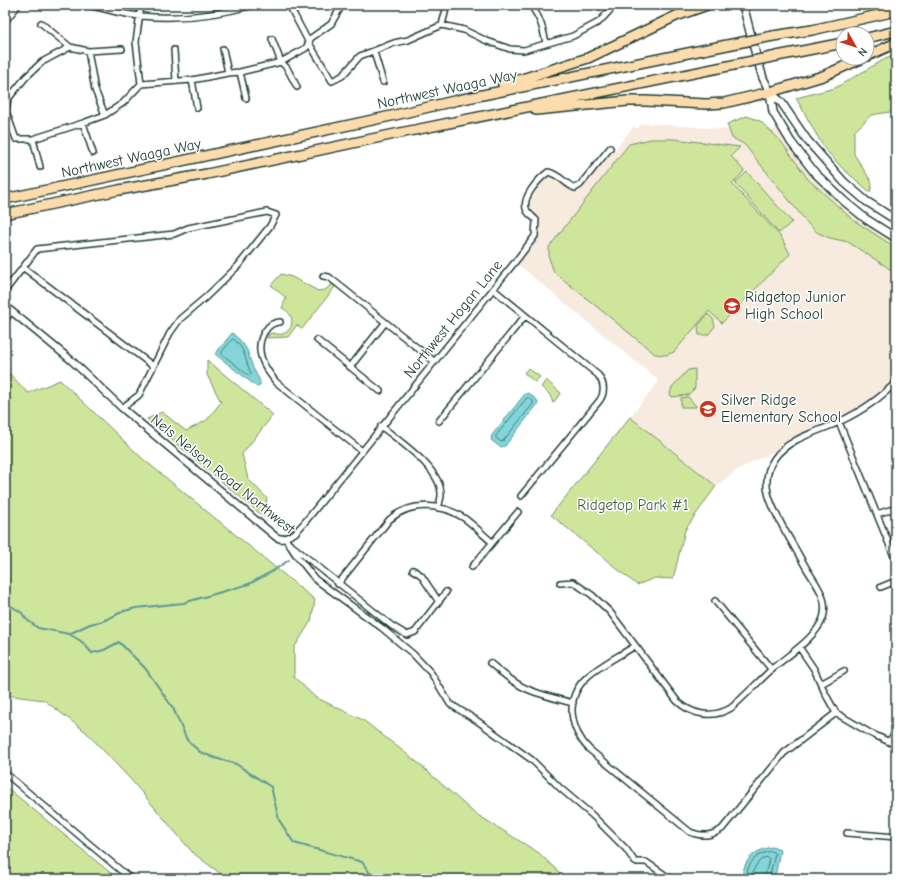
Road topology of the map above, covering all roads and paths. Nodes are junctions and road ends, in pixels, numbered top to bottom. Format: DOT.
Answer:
graph roads {
  1 [pos="17,5"];
  2 [pos="89,5"];
  3 [pos="141,5"];
  4 [pos="254,5"];
  5 [pos="289,5"];
  6 [pos="342,5"];
  7 [pos="446,5"];
  8 [pos="530,5"];
  9 [pos="615,5"];
  10 [pos="707,5"];
  11 [pos="743,5"];
  12 [pos="896,11"];
  13 [pos="140,16"];
  14 [pos="5,20"];
  15 [pos="41,23"];
  16 [pos="442,25"];
  17 [pos="896,32"];
  18 [pos="875,36"];
  19 [pos="272,39"];
  20 [pos="309,43"];
  21 [pos="546,43"];
  22 [pos="896,43"];
  23 [pos="835,45"];
  24 [pos="70,47"];
  25 [pos="122,48"];
  26 [pos="224,49"];
  27 [pos="88,50"];
  28 [pos="174,50"];
  29 [pos="374,52"];
  30 [pos="875,52"];
  31 [pos="281,62"];
  32 [pos="845,66"];
  33 [pos="240,72"];
  34 [pos="228,73"];
  35 [pos="192,80"];
  36 [pos="176,81"];
  37 [pos="383,82"];
  38 [pos="141,84"];
  39 [pos="297,87"];
  40 [pos="770,92"];
  41 [pos="246,98"];
  42 [pos="458,100"];
  43 [pos="197,108"];
  44 [pos="500,113"];
  45 [pos="105,115"];
  46 [pos="83,124"];
  47 [pos="33,139"];
  48 [pos="610,148"];
  49 [pos="93,152"];
  50 [pos="40,167"];
  51 [pos="5,199"];
  52 [pos="5,214"];
  53 [pos="896,220"];
  54 [pos="896,238"];
  55 [pos="24,268"];
  56 [pos="323,276"];
  57 [pos="493,289"];
  58 [pos="5,292"];
  59 [pos="5,306"];
  60 [pos="12,312"];
  61 [pos="525,316"];
  62 [pos="5,320"];
  63 [pos="280,322"];
  64 [pos="385,323"];
  65 [pos="317,340"];
  66 [pos="435,362"];
  67 [pos="153,366"];
  68 [pos="350,367"];
  69 [pos="896,382"];
  70 [pos="380,391"];
  71 [pos="122,408"];
  72 [pos="439,421"];
  73 [pos="839,422"];
  74 [pos="381,426"];
  75 [pos="362,451"];
  76 [pos="521,496"];
  77 [pos="438,508"];
  78 [pos="896,508"];
  79 [pos="518,512"];
  80 [pos="876,514"];
  81 [pos="286,540"];
  82 [pos="492,542"];
  83 [pos="896,561"];
  84 [pos="472,567"];
  85 [pos="413,570"];
  86 [pos="896,581"];
  87 [pos="560,583"];
  88 [pos="338,584"];
  89 [pos="881,587"];
  90 [pos="446,592"];
  91 [pos="715,601"];
  92 [pos="439,602"];
  93 [pos="635,646"];
  94 [pos="799,647"];
  95 [pos="490,663"];
  96 [pos="772,670"];
  97 [pos="844,671"];
  98 [pos="821,684"];
  99 [pos="573,703"];
  100 [pos="836,713"];
  101 [pos="896,733"];
  102 [pos="889,741"];
  103 [pos="896,745"];
  104 [pos="5,773"];
  105 [pos="847,833"];
  106 [pos="896,838"];
  107 [pos="131,879"];
  108 [pos="671,879"];
  1 -- 14 [label="main road"];
  2 -- 13 [label="street"];
  3 -- 13 [label="street"];
  4 -- 13 [label="street"];
  5 -- 20 [label="street"];
  6 -- 20 [label="street"];
  7 -- 16 [label="street"];
  8 -- 21 [label="street"];
  9 -- 21 [label="street"];
  10 -- 42 [label="highway"];
  11 -- 40 [label="main road"];
  12 -- 42 [label="highway, Northwest Waaga Way, bridge"];
  13 -- 38 [label="street"];
  15 -- 24 [label="street"];
  16 -- 21 [label="street"];
  16 -- 29 [label="street"];
  17 -- 18 [label="highway"];
  19 -- 31 [label="street"];
  20 -- 29 [label="street"];
  20 -- 31 [label="street"];
  22 -- 30 [label="highway"];
  23 -- 44 [label="highway, Northwest Waaga Way, bridge"];
  24 -- 27 [label="street"];
  24 -- 47 [label="street"];
  25 -- 27 [label="street"];
  26 -- 34 [label="street"];
  27 -- 45 [label="street"];
  28 -- 36 [label="street"];
  29 -- 37 [label="street"];
  31 -- 33 [label="street"];
  31 -- 39 [label="street"];
  32 -- 40 [label="highway"];
  33 -- 34 [label="street"];
  33 -- 41 [label="street"];
  34 -- 35 [label="street"];
  35 -- 36 [label="street"];
  35 -- 43 [label="street"];
  36 -- 38 [label="street"];
  38 -- 45 [label="street"];
  40 -- 44 [label="highway"];
  40 -- 53 [label="main road"];
  40 -- 54 [label="main road"];
  42 -- 51 [label="highway, Northwest Waaga Way"];
  44 -- 52 [label="highway, Northwest Waaga Way"];
  45 -- 46 [label="street"];
  46 -- 47 [label="street"];
  46 -- 49 [label="street"];
  47 -- 50 [label="street"];
  48 -- 57 [label="street, Northwest Hogan Lane"];
  55 -- 58 [label="street"];
  55 -- 67 [label="street"];
  55 -- 67 [label="street"];
  56 -- 64 [label="street"];
  57 -- 61 [label="street"];
  57 -- 66 [label="street, Northwest Hogan Lane"];
  59 -- 60 [label="street, Nels Nelson Road Northwest"];
  60 -- 62 [label="street"];
  60 -- 71 [label="street, Nels Nelson Road Northwest"];
  61 -- 72 [label="street"];
  61 -- 76 [label="street"];
  63 -- 75 [label="street"];
  64 -- 66 [label="street"];
  64 -- 68 [label="street"];
  65 -- 68 [label="street"];
  66 -- 74 [label="street, Northwest Hogan Lane"];
  67 -- 71 [label="street"];
  68 -- 70 [label="street"];
  69 -- 73 [label="street"];
  71 -- 81 [label="street, Nels Nelson Road Northwest"];
  73 -- 80 [label="street"];
  73 -- 94 [label="street"];
  74 -- 75 [label="street, Northwest Hogan Lane"];
  74 -- 77 [label="street"];
  75 -- 81 [label="street, Northwest Hogan Lane"];
  77 -- 82 [label="street"];
  77 -- 88 [label="street"];
  78 -- 80 [label="street"];
  79 -- 82 [label="street"];
  80 -- 83 [label="street"];
  81 -- 88 [label="street"];
  81 -- 108 [label="street, Nels Nelson Road Northwest"];
  82 -- 84 [label="street"];
  85 -- 92 [label="street"];
  86 -- 89 [label="street"];
  87 -- 93 [label="street"];
  88 -- 92 [label="street"];
  90 -- 92 [label="street"];
  91 -- 96 [label="street"];
  93 -- 96 [label="street"];
  93 -- 99 [label="street"];
  94 -- 96 [label="street"];
  94 -- 98 [label="street"];
  95 -- 99 [label="street"];
  97 -- 98 [label="street"];
  98 -- 100 [label="street"];
  99 -- 100 [label="street"];
  100 -- 102 [label="street"];
  101 -- 102 [label="street"];
  102 -- 103 [label="street"];
  104 -- 107 [label="street"];
  105 -- 106 [label="street"];
}
